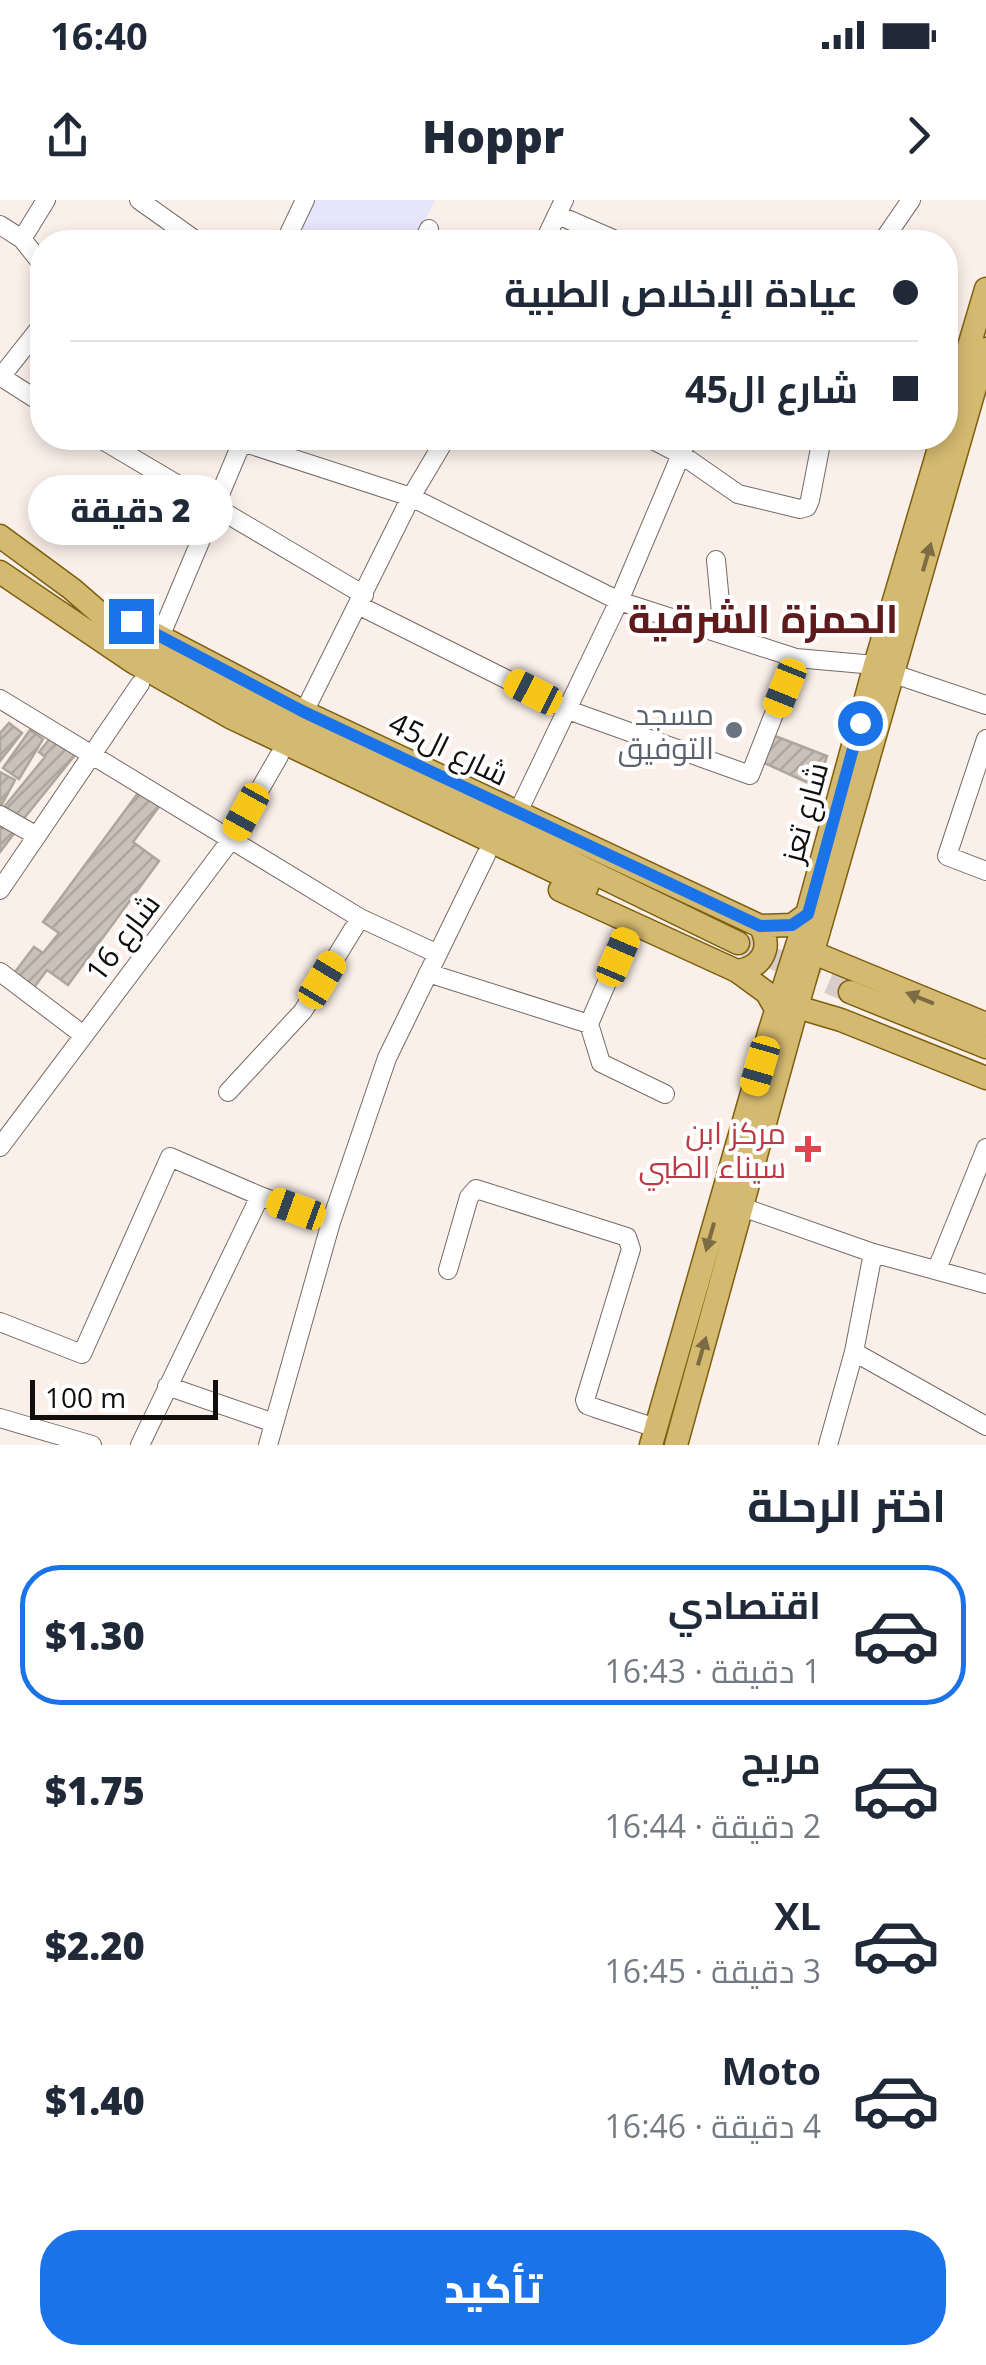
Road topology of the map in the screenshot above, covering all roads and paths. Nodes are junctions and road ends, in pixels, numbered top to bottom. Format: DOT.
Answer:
graph roads {
  1 [pos="46,200"];
  2 [pos="139,200"];
  3 [pos="305,200"];
  4 [pos="911,200"];
  5 [pos="561,208"];
  6 [pos="0,225"];
  7 [pos="181,230"];
  8 [pos="291,230"];
  9 [pos="599,230"];
  10 [pos="890,230"];
  11 [pos="22,239"];
  12 [pos="30,249"];
  13 [pos="986,289"];
  14 [pos="30,340"];
  15 [pos="986,349"];
  16 [pos="961,374"];
  17 [pos="0,377"];
  18 [pos="30,395"];
  19 [pos="120,450"];
  20 [pos="237,450"];
  21 [pos="269,450"];
  22 [pos="439,450"];
  23 [pos="683,450"];
  24 [pos="689,450"];
  25 [pos="820,450"];
  26 [pos="939,450"];
  27 [pos="941,450"];
  28 [pos="411,498"];
  29 [pos="216,509"];
  30 [pos="0,536"];
  31 [pos="716,560"];
  32 [pos="0,572"];
  33 [pos="72,589"];
  34 [pos="361,600"];
  35 [pos="619,601"];
  36 [pos="56,612"];
  37 [pos="723,634"];
  38 [pos="160,638"];
  39 [pos="796,658"];
  40 [pos="884,670"];
  41 [pos="140,684"];
  42 [pos="0,700"];
  43 [pos="986,705"];
  44 [pos="568,710"];
  45 [pos="304,712"];
  46 [pos="986,739"];
  47 [pos="94,755"];
  48 [pos="279,756"];
  49 [pos="0,814"];
  50 [pos="517,814"];
  51 [pos="37,836"];
  52 [pos="230,841"];
  53 [pos="486,855"];
  54 [pos="986,871"];
  55 [pos="0,890"];
  56 [pos="808,914"];
  57 [pos="360,918"];
  58 [pos="632,924"];
  59 [pos="760,926"];
  60 [pos="814,953"];
  61 [pos="438,954"];
  62 [pos="737,957"];
  63 [pos="0,972"];
  64 [pos="428,973"];
  65 [pos="847,997"];
  66 [pos="786,1008"];
  67 [pos="589,1024"];
  68 [pos="986,1024"];
  69 [pos="82,1034"];
  70 [pos="986,1047"];
  71 [pos="986,1061"];
  72 [pos="986,1078"];
  73 [pos="228,1092"];
  74 [pos="665,1094"];
  75 [pos="0,1147"];
  76 [pos="986,1148"];
  77 [pos="982,1172"];
  78 [pos="260,1196"];
  79 [pos="742,1206"];
  80 [pos="331,1222"];
  81 [pos="872,1254"];
  82 [pos="937,1269"];
  83 [pos="448,1270"];
  84 [pos="986,1284"];
  85 [pos="0,1322"];
  86 [pos="854,1352"];
  87 [pos="167,1386"];
  88 [pos="0,1418"];
  89 [pos="274,1423"];
  90 [pos="986,1426"];
  91 [pos="654,1436"];
  92 [pos="92,1445"];
  93 [pos="140,1445"];
  94 [pos="268,1445"];
  95 [pos="676,1445"];
  96 [pos="828,1445"];
  1 -- 11 [label="street"];
  2 -- 7 [label="street"];
  3 -- 8 [label="street"];
  4 -- 10 [label="street"];
  5 -- 9 [label="street"];
  6 -- 11 [label="street"];
  11 -- 12 [label="street"];
  13 -- 16 [label="main road, شارع تعز"];
  14 -- 17 [label="street"];
  15 -- 16 [label="main road, شارع تعز"];
  17 -- 18 [label="street"];
  19 -- 29 [label="street"];
  20 -- 29 [label="street"];
  21 -- 28 [label="street"];
  22 -- 28 [label="street"];
  23 -- 35 [label="street"];
  24 -- 25 [label="street"];
  26 -- 40 [label="main road, شارع تعز"];
  40 -- 27 [label="main road, شارع تعز, one-way"];
  28 -- 34 [label="street"];
  28 -- 35 [label="street"];
  29 -- 34 [label="street"];
  29 -- 38 [label="street"];
  30 -- 33 [label="main road, شارع ال45"];
  31 -- 37 [label="street"];
  32 -- 36 [label="main road, شارع ال45"];
  33 -- 38 [label="main road, شارع ال45"];
  33 -- 62 [label="main road, شارع ال45"];
  34 -- 44 [label="street"];
  34 -- 45 [label="street"];
  35 -- 37 [label="street"];
  35 -- 44 [label="street"];
  36 -- 41 [label="main road, شارع ال45"];
  36 -- 62 [label="main road, شارع ال45"];
  37 -- 39 [label="street"];
  38 -- 45 [label="main road, شارع ال45"];
  39 -- 40 [label="street"];
  39 -- 44 [label="street"];
  40 -- 43 [label="street"];
  40 -- 56 [label="main road, شارع تعز"];
  40 -- 60 [label="main road, شارع تعز"];
  41 -- 47 [label="street"];
  41 -- 48 [label="main road, شارع ال45"];
  42 -- 47 [label="street"];
  44 -- 50 [label="street"];
  45 -- 50 [label="main road, شارع ال45"];
  46 -- 54 [label="street"];
  47 -- 51 [label="street"];
  47 -- 52 [label="street"];
  48 -- 52 [label="street, شارع 16"];
  48 -- 53 [label="main road, شارع ال45"];
  49 -- 51 [label="street"];
  50 -- 59 [label="main road, شارع ال45"];
  51 -- 55 [label="street"];
  52 -- 57 [label="street"];
  52 -- 69 [label="street, شارع 16"];
  53 -- 58 [label="main road, شارع ال45"];
  53 -- 61 [label="street"];
  56 -- 59 [label="main road"];
  56 -- 66 [label="main road, شارع تعز"];
  57 -- 61 [label="street"];
  57 -- 73 [label="street"];
  58 -- 62 [label="main road, شارع ال45"];
  58 -- 67 [label="street"];
  59 -- 62 [label="main road"];
  60 -- 65 [label="main road, شارع ال45"];
  60 -- 66 [label="main road, شارع تعز"];
  61 -- 64 [label="street"];
  62 -- 66 [label="main road, شارع ال45"];
  63 -- 69 [label="street"];
  64 -- 67 [label="street"];
  64 -- 80 [label="street"];
  65 -- 66 [label="main road, شارع ال45"];
  68 -- 65 [label="main road, شارع ال45, one-way"];
  65 -- 70 [label="main road, شارع ال45"];
  65 -- 71 [label="main road, شارع ال45"];
  65 -- 72 [label="main road, شارع ال45"];
  66 -- 79 [label="main road"];
  66 -- 91 [label="main road, one-way"];
  67 -- 74 [label="street"];
  69 -- 75 [label="street, شارع 16"];
  76 -- 77 [label="street"];
  77 -- 82 [label="street"];
  78 -- 80 [label="street"];
  78 -- 85 [label="street"];
  78 -- 87 [label="street"];
  79 -- 81 [label="street"];
  95 -- 79 [label="main road, one-way"];
  80 -- 89 [label="street"];
  81 -- 82 [label="street"];
  81 -- 86 [label="street"];
  82 -- 84 [label="street"];
  83 -- 91 [label="street"];
  86 -- 90 [label="street"];
  86 -- 96 [label="street"];
  87 -- 89 [label="street"];
  87 -- 93 [label="street"];
  88 -- 92 [label="street"];
  89 -- 94 [label="street"];
}
